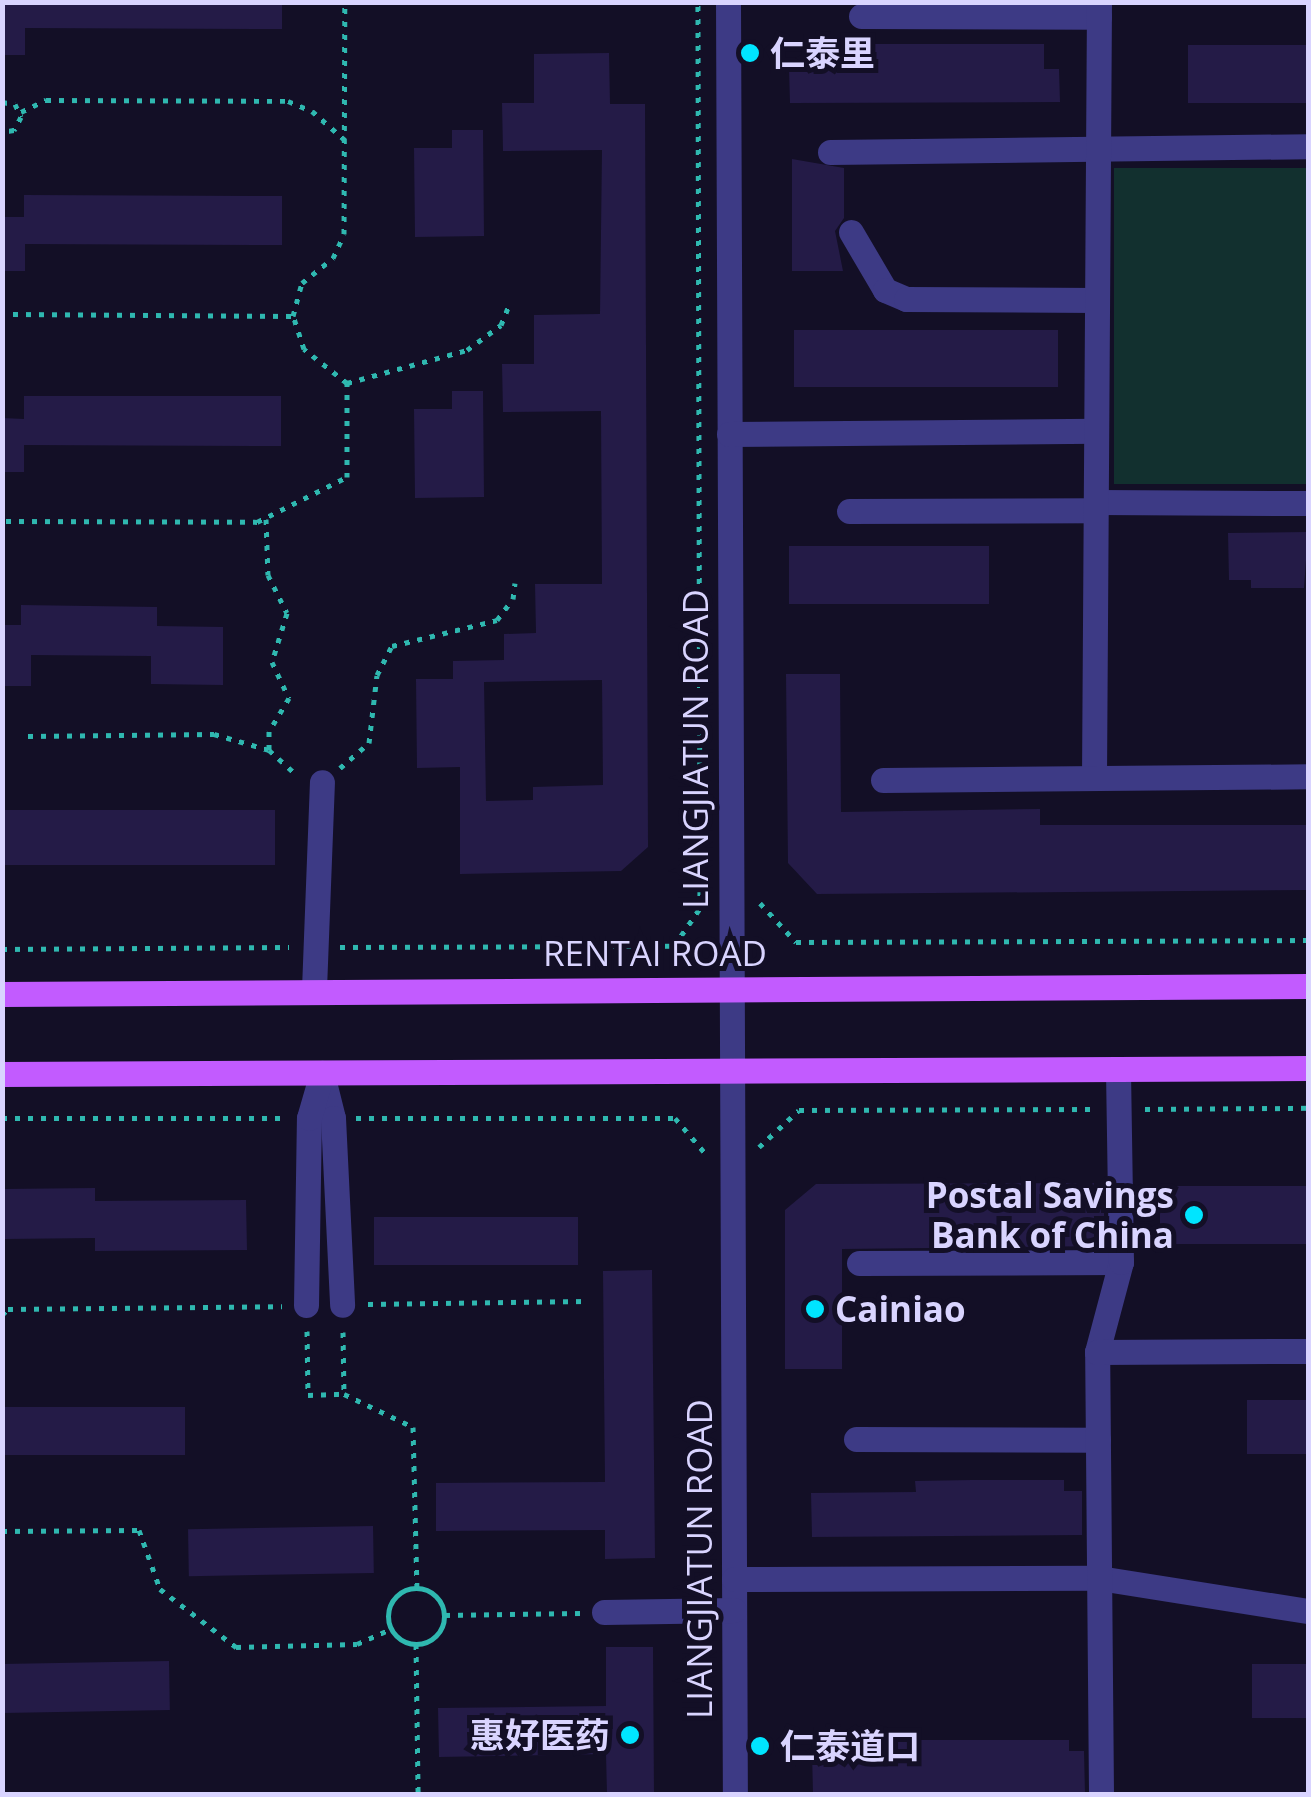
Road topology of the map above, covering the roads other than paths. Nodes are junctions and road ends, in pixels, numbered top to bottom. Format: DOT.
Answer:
graph roads {
  1 [pos="728,2"];
  2 [pos="1099,10"];
  3 [pos="861,16"];
  4 [pos="1098,145"];
  5 [pos="1308,146"];
  6 [pos="830,152"];
  7 [pos="850,232"];
  8 [pos="1097,300"];
  9 [pos="1096,431"];
  10 [pos="729,434"];
  11 [pos="1308,503"];
  12 [pos="1096,506"];
  13 [pos="849,511"];
  14 [pos="1308,776"];
  15 [pos="1094,778"];
  16 [pos="884,780"];
  17 [pos="314,782"];
  18 [pos="1308,986"];
  19 [pos="731,988"];
  20 [pos="314,989"];
  21 [pos="2,994"];
  22 [pos="1308,1068"];
  23 [pos="1118,1069"];
  24 [pos="732,1072"];
  25 [pos="322,1073"];
  26 [pos="2,1074"];
  27 [pos="1121,1262"];
  28 [pos="859,1264"];
  29 [pos="306,1305"];
  30 [pos="342,1305"];
  31 [pos="1308,1351"];
  32 [pos="1098,1352"];
  33 [pos="856,1440"];
  34 [pos="1098,1440"];
  35 [pos="1099,1578"];
  36 [pos="734,1579"];
  37 [pos="734,1610"];
  38 [pos="604,1612"];
  39 [pos="1308,1612"];
  40 [pos="734,1794"];
  41 [pos="1101,1794"];
  1 -- 10 [label="street, LIANGJIATUN ROAD"];
  2 -- 3 [label="street"];
  2 -- 4 [label="street"];
  4 -- 5 [label="street"];
  4 -- 6 [label="street"];
  4 -- 8 [label="street"];
  7 -- 8 [label="street"];
  8 -- 9 [label="street"];
  9 -- 10 [label="street"];
  9 -- 12 [label="street"];
  10 -- 19 [label="street, LIANGJIATUN ROAD"];
  11 -- 12 [label="street"];
  12 -- 13 [label="street"];
  12 -- 15 [label="street"];
  14 -- 15 [label="street"];
  15 -- 16 [label="street"];
  17 -- 20 [label="street"];
  18 -- 19 [label="main road, RENTAI ROAD"];
  19 -- 20 [label="main road, RENTAI ROAD"];
  19 -- 24 [label="street, LIANGJIATUN ROAD"];
  20 -- 21 [label="main road, RENTAI ROAD"];
  22 -- 23 [label="main road"];
  23 -- 24 [label="main road"];
  23 -- 27 [label="street"];
  24 -- 25 [label="main road"];
  24 -- 36 [label="street, LIANGJIATUN ROAD"];
  25 -- 26 [label="main road"];
  25 -- 29 [label="street"];
  25 -- 30 [label="street"];
  27 -- 28 [label="street"];
  27 -- 32 [label="street"];
  31 -- 32 [label="street"];
  32 -- 34 [label="street"];
  33 -- 34 [label="street"];
  34 -- 35 [label="street"];
  35 -- 36 [label="street"];
  35 -- 39 [label="street"];
  35 -- 41 [label="street"];
  36 -- 37 [label="street, LIANGJIATUN ROAD"];
  37 -- 38 [label="street"];
  37 -- 40 [label="street, LIANGJIATUN ROAD"];
}
